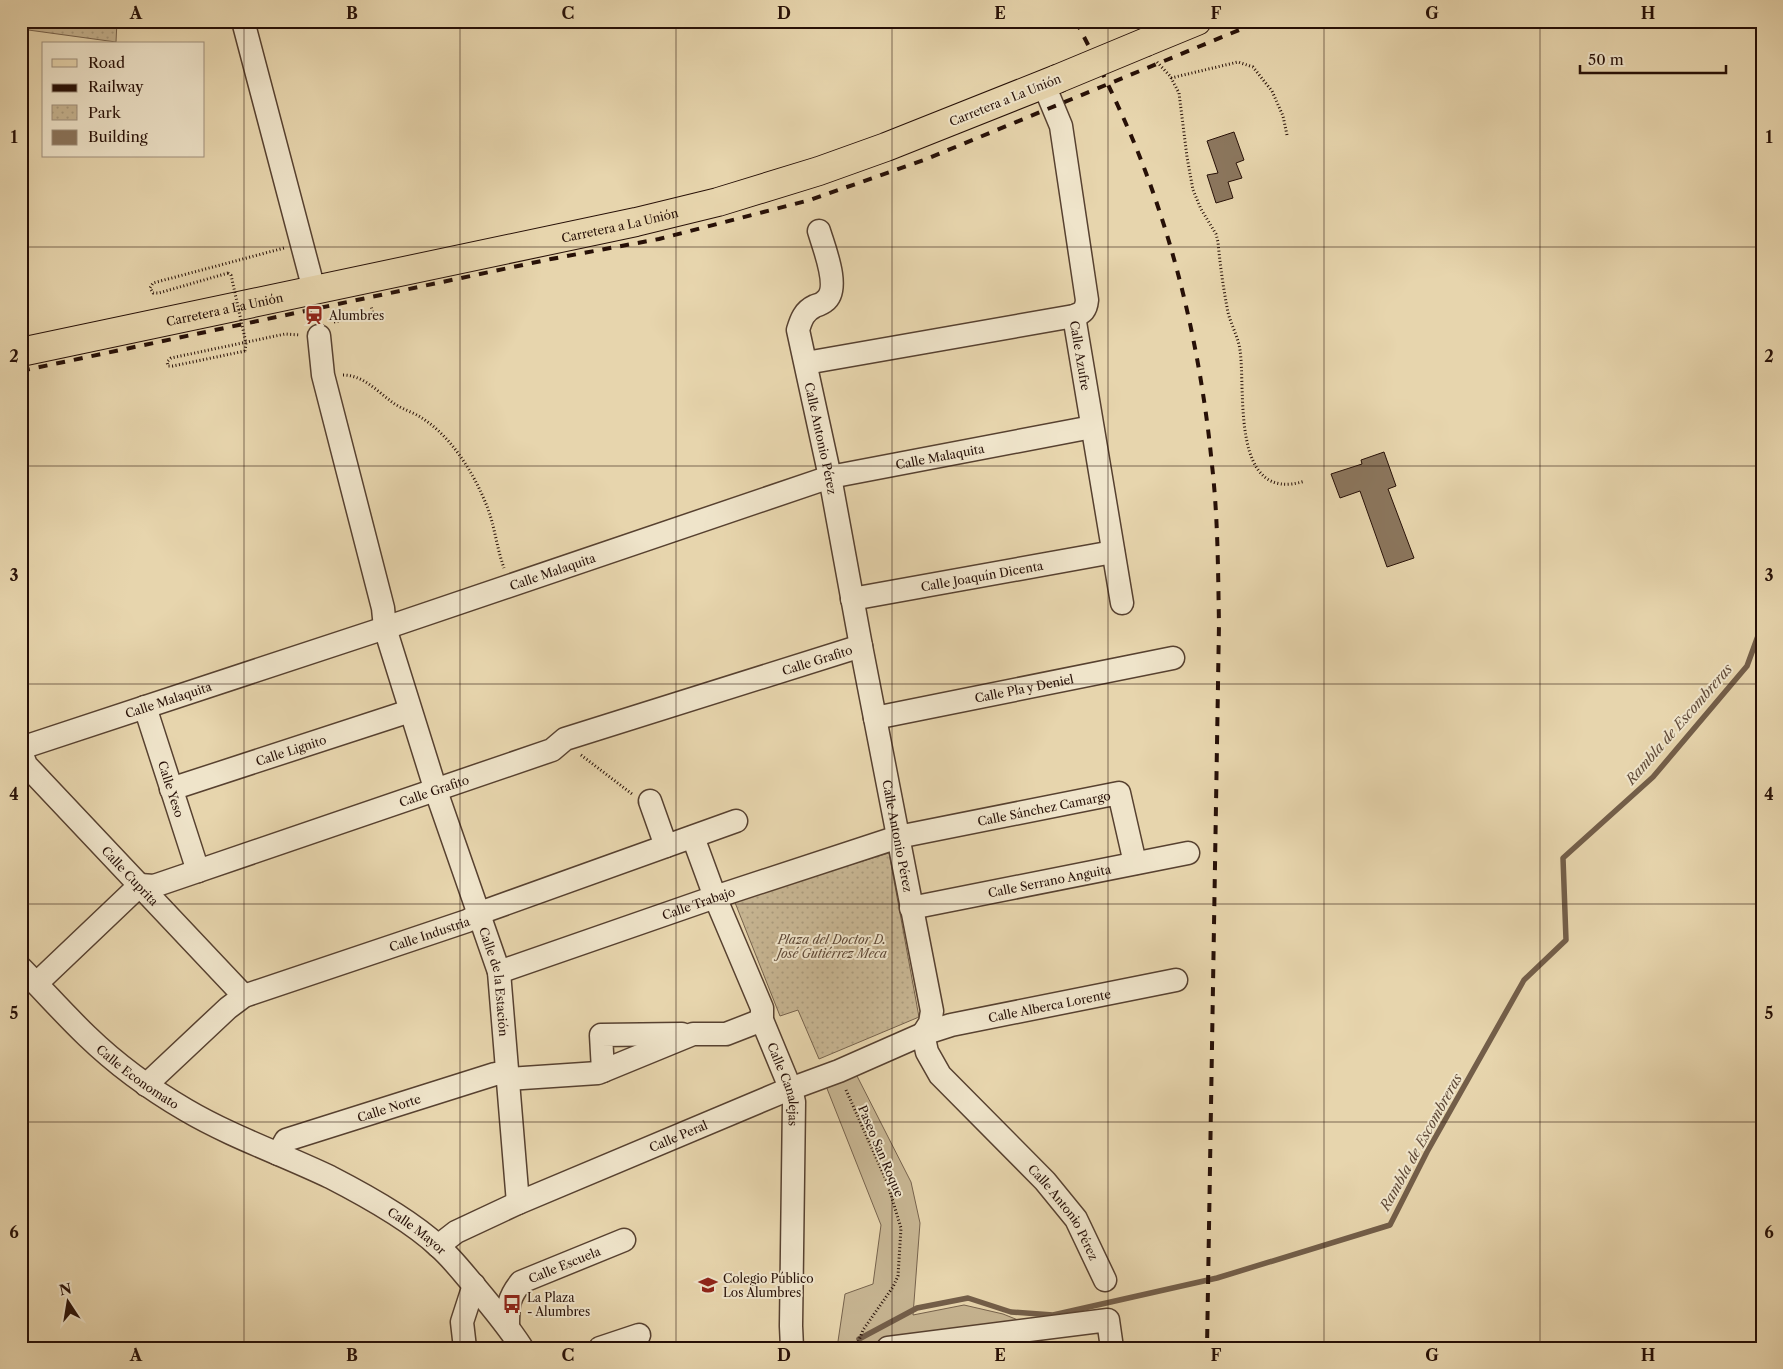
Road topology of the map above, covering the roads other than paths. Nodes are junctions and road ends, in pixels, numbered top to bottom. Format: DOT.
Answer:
graph roads {
  1 [pos="243,21"];
  2 [pos="1196,21"];
  3 [pos="1050,82"];
  4 [pos="819,231"];
  5 [pos="314,290"];
  6 [pos="1074,316"];
  7 [pos="319,336"];
  8 [pos="21,352"];
  9 [pos="806,363"];
  10 [pos="1092,427"];
  11 [pos="830,477"];
  12 [pos="1113,552"];
  13 [pos="852,599"];
  14 [pos="1122,603"];
  15 [pos="385,628"];
  16 [pos="861,646"];
  17 [pos="1173,658"];
  18 [pos="145,707"];
  19 [pos="410,711"];
  20 [pos="875,718"];
  21 [pos="21,748"];
  22 [pos="21,752"];
  23 [pos="171,789"];
  24 [pos="436,790"];
  25 [pos="643,799"];
  26 [pos="736,821"];
  27 [pos="693,837"];
  28 [pos="898,837"];
  29 [pos="666,846"];
  30 [pos="1188,853"];
  31 [pos="1135,863"];
  32 [pos="198,871"];
  33 [pos="140,885"];
  34 [pos="715,897"];
  35 [pos="911,908"];
  36 [pos="478,915"];
  37 [pos="21,968"];
  38 [pos="499,972"];
  39 [pos="1176,980"];
  40 [pos="37,983"];
  41 [pos="244,996"];
  42 [pos="762,1020"];
  43 [pos="693,1034"];
  44 [pos="923,1034"];
  45 [pos="604,1071"];
  46 [pos="507,1075"];
  47 [pos="146,1085"];
  48 [pos="791,1090"];
  49 [pos="278,1154"];
  50 [pos="518,1203"];
  51 [pos="624,1240"];
  52 [pos="438,1246"];
  53 [pos="1105,1280"];
  54 [pos="474,1285"];
  55 [pos="508,1326"];
  56 [pos="639,1335"];
  57 [pos="465,1348"];
  58 [pos="480,1348"];
  59 [pos="522,1348"];
  60 [pos="600,1348"];
  61 [pos="792,1348"];
  62 [pos="888,1348"];
  63 [pos="1112,1348"];
  1 -- 5 [label="street"];
  2 -- 3 [label="main road, Carretera a La Unión, bridge"];
  3 -- 5 [label="main road, Carretera a La Unión"];
  3 -- 6 [label="street"];
  4 -- 9 [label="street, Calle Antonio Pérez"];
  5 -- 8 [label="main road, Carretera a La Unión"];
  6 -- 9 [label="street, Calle Azufre"];
  6 -- 10 [label="street, Calle Azufre"];
  7 -- 15 [label="street, Calle de la Estación"];
  9 -- 11 [label="street, Calle Antonio Pérez"];
  10 -- 11 [label="street, Calle Malaquita"];
  10 -- 12 [label="street, Calle Azufre"];
  11 -- 13 [label="street, Calle Antonio Pérez"];
  11 -- 15 [label="street, Calle Malaquita"];
  12 -- 13 [label="street, Calle Joaquín Dicenta"];
  12 -- 14 [label="street, Calle Azufre"];
  13 -- 16 [label="street, Calle Antonio Pérez"];
  15 -- 18 [label="street, Calle Malaquita"];
  15 -- 19 [label="street, Calle de la Estación"];
  16 -- 20 [label="street, Calle Antonio Pérez"];
  16 -- 24 [label="street, Calle Grafito"];
  17 -- 20 [label="street, Calle Pla y Deniel"];
  18 -- 21 [label="street, Calle Malaquita"];
  18 -- 23 [label="street, Calle Yeso"];
  19 -- 23 [label="street, Calle Lignito"];
  19 -- 24 [label="street, Calle de la Estación"];
  20 -- 28 [label="street, Calle Antonio Pérez"];
  22 -- 33 [label="street, Calle Cuprita"];
  23 -- 32 [label="street, Calle Yeso"];
  24 -- 32 [label="street, Calle Grafito"];
  24 -- 36 [label="street, Calle de la Estación"];
  25 -- 29 [label="street"];
  26 -- 27 [label="street, Calle Industria"];
  27 -- 29 [label="street, Calle Industria"];
  27 -- 34 [label="street, Calle Canalejas"];
  28 -- 31 [label="street, Calle Sánchez Camargo"];
  28 -- 34 [label="street, Calle Trabajo"];
  28 -- 35 [label="street, Calle Antonio Pérez"];
  29 -- 36 [label="street, Calle Industria"];
  30 -- 31 [label="street, Calle Serrano Anguita"];
  31 -- 35 [label="street, Calle Serrano Anguita"];
  32 -- 33 [label="street, Calle Grafito"];
  33 -- 40 [label="street"];
  33 -- 41 [label="street, Calle Cuprita"];
  34 -- 38 [label="street, Calle Trabajo"];
  34 -- 42 [label="street, Calle Canalejas"];
  35 -- 44 [label="street, Calle Antonio Pérez"];
  36 -- 38 [label="street, Calle de la Estación"];
  36 -- 41 [label="street, Calle Industria"];
  37 -- 40 [label="street, Calle Economato"];
  38 -- 46 [label="street, Calle de la Estación"];
  39 -- 44 [label="street, Calle Alberca Lorente"];
  40 -- 47 [label="street, Calle Economato"];
  41 -- 47 [label="street, Calle Industria"];
  42 -- 43 [label="street"];
  42 -- 48 [label="street, Calle Canalejas"];
  43 -- 45 [label="street, Calle Norte"];
  43 -- 45 [label="street"];
  44 -- 48 [label="street, Calle Peral"];
  44 -- 53 [label="street, Calle Antonio Pérez"];
  45 -- 46 [label="street, Calle Norte"];
  46 -- 49 [label="street, Calle Norte"];
  46 -- 50 [label="street, Calle de la Estación"];
  47 -- 49 [label="street, Calle Economato"];
  48 -- 50 [label="street, Calle Peral"];
  48 -- 61 [label="street, Calle Canalejas"];
  49 -- 52 [label="street, Calle Mayor"];
  50 -- 52 [label="street, Calle Peral"];
  51 -- 55 [label="street, Calle Escuela"];
  52 -- 54 [label="street, Calle Mayor"];
  54 -- 55 [label="street, Calle Mayor"];
  54 -- 57 [label="street"];
  54 -- 58 [label="street"];
  55 -- 59 [label="street, Calle Mayor"];
  56 -- 60 [label="street"];
  62 -- 63 [label="street"];
}
